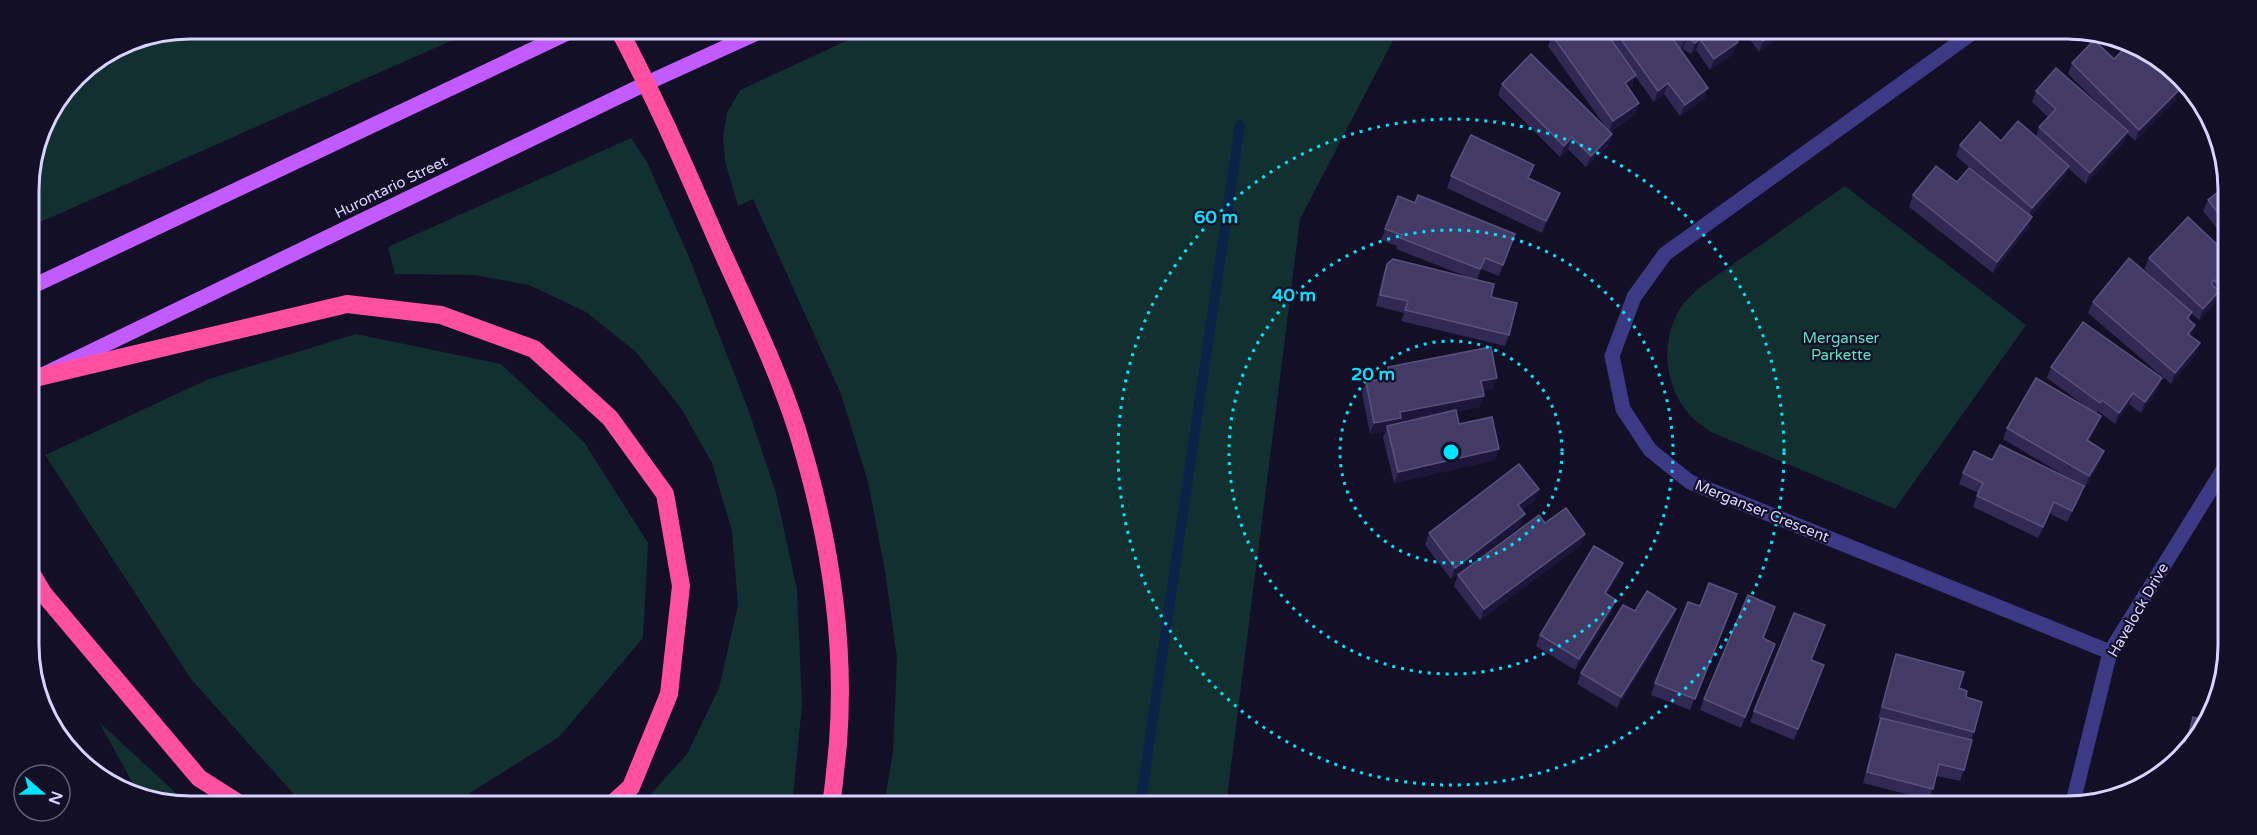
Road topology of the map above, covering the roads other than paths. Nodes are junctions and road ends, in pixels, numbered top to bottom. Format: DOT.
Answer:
graph roads {
  1 [pos="555,39"];
  2 [pos="624,39"];
  3 [pos="744,39"];
  4 [pos="1963,39"];
  5 [pos="647,83"];
  6 [pos="39,283"];
  7 [pos="39,377"];
  8 [pos="39,378"];
  9 [pos="2218,478"];
  10 [pos="39,585"];
  11 [pos="2110,652"];
  12 [pos="226,796"];
  13 [pos="621,796"];
  14 [pos="832,796"];
  15 [pos="2074,796"];
  1 -- 6 [label="main road"];
  2 -- 5 [label="highway"];
  3 -- 5 [label="main road, Hurontario Street"];
  4 -- 11 [label="street, Merganser Crescent"];
  5 -- 7 [label="main road, Hurontario Street"];
  5 -- 14 [label="highway"];
  8 -- 13 [label="highway"];
  9 -- 11 [label="street, Havelock Drive"];
  10 -- 12 [label="highway"];
  11 -- 15 [label="street, Havelock Drive"];
}
